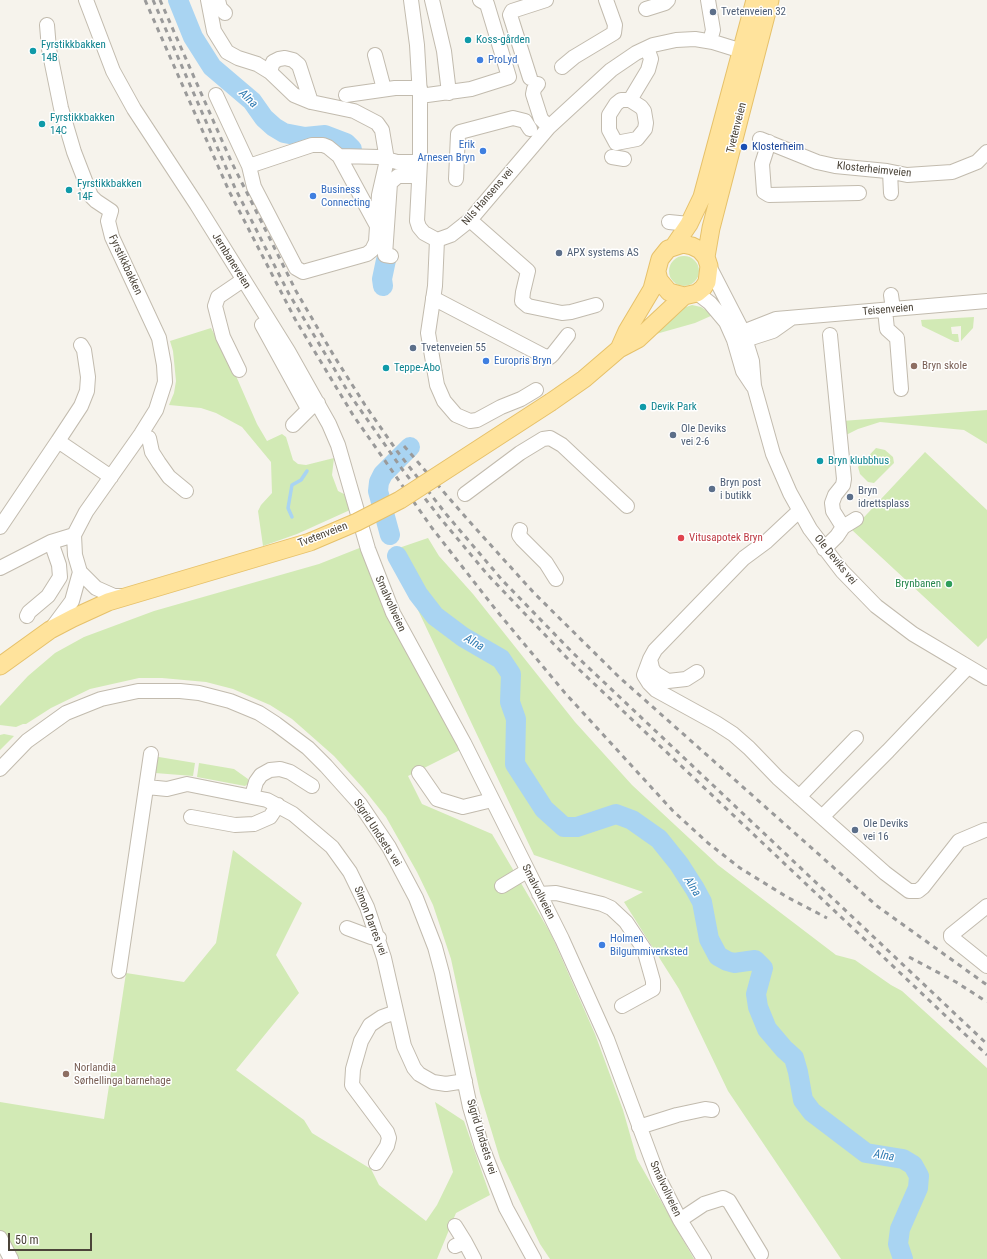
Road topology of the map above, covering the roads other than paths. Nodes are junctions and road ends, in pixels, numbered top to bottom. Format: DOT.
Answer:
graph roads {
  1 [pos="86,0"];
  2 [pos="208,0"];
  3 [pos="218,0"];
  4 [pos="411,0"];
  5 [pos="432,0"];
  6 [pos="480,0"];
  7 [pos="546,0"];
  8 [pos="606,0"];
  9 [pos="668,0"];
  10 [pos="708,0"];
  11 [pos="755,0"];
  12 [pos="770,0"];
  13 [pos="646,9"];
  14 [pos="225,13"];
  15 [pos="47,25"];
  16 [pos="710,41"];
  17 [pos="647,48"];
  18 [pos="742,51"];
  19 [pos="375,55"];
  20 [pos="562,66"];
  21 [pos="270,72"];
  22 [pos="384,89"];
  23 [pos="420,92"];
  24 [pos="449,93"];
  25 [pos="216,95"];
  26 [pos="346,95"];
  27 [pos="630,100"];
  28 [pos="311,102"];
  29 [pos="500,128"];
  30 [pos="539,131"];
  31 [pos="987,152"];
  32 [pos="339,156"];
  33 [pos="387,160"];
  34 [pos="249,166"];
  35 [pos="420,169"];
  36 [pos="890,172"];
  37 [pos="456,179"];
  38 [pos="891,193"];
  39 [pos="859,194"];
  40 [pos="470,220"];
  41 [pos="669,222"];
  42 [pos="689,224"];
  43 [pos="377,226"];
  44 [pos="437,240"];
  45 [pos="674,246"];
  46 [pos="391,256"];
  47 [pos="708,261"];
  48 [pos="658,272"];
  49 [pos="239,282"];
  50 [pos="690,295"];
  51 [pos="891,295"];
  52 [pos="433,298"];
  53 [pos="987,301"];
  54 [pos="596,305"];
  55 [pos="889,310"];
  56 [pos="568,335"];
  57 [pos="830,335"];
  58 [pos="741,337"];
  59 [pos="81,345"];
  60 [pos="619,349"];
  61 [pos="239,370"];
  62 [pos="901,389"];
  63 [pos="536,390"];
  64 [pos="314,406"];
  65 [pos="293,426"];
  66 [pos="150,439"];
  67 [pos="58,441"];
  68 [pos="111,478"];
  69 [pos="186,491"];
  70 [pos="465,494"];
  71 [pos="627,506"];
  72 [pos="799,511"];
  73 [pos="856,519"];
  74 [pos="0,527"];
  75 [pos="843,527"];
  76 [pos="362,528"];
  77 [pos="520,530"];
  78 [pos="74,535"];
  79 [pos="51,542"];
  80 [pos="824,549"];
  81 [pos="0,568"];
  82 [pos="80,572"];
  83 [pos="556,579"];
  84 [pos="128,596"];
  85 [pos="27,616"];
  86 [pos="50,630"];
  87 [pos="650,659"];
  88 [pos="0,666"];
  89 [pos="968,667"];
  90 [pos="697,672"];
  91 [pos="987,678"];
  92 [pos="856,738"];
  93 [pos="151,754"];
  94 [pos="0,769"];
  95 [pos="419,773"];
  96 [pos="312,786"];
  97 [pos="149,787"];
  98 [pos="252,796"];
  99 [pos="799,797"];
  100 [pos="492,800"];
  101 [pos="278,805"];
  102 [pos="191,817"];
  103 [pos="822,817"];
  104 [pos="986,828"];
  105 [pos="527,871"];
  106 [pos="502,886"];
  107 [pos="539,894"];
  108 [pos="987,906"];
  109 [pos="347,928"];
  110 [pos="379,938"];
  111 [pos="987,966"];
  112 [pos="119,971"];
  113 [pos="622,1006"];
  114 [pos="396,1012"];
  115 [pos="465,1081"];
  116 [pos="712,1110"];
  117 [pos="639,1127"];
  118 [pos="376,1162"];
  119 [pos="680,1220"];
  120 [pos="455,1226"];
  121 [pos="0,1238"];
  122 [pos="761,1254"];
  123 [pos="11,1259"];
  124 [pos="474,1259"];
  125 [pos="534,1259"];
  126 [pos="704,1259"];
  1 -- 49 [label="street, Jernbaneveien"];
  2 -- 21 [label="street"];
  3 -- 14 [label="street"];
  4 -- 23 [label="street"];
  5 -- 24 [label="street"];
  6 -- 24 [label="street"];
  7 -- 30 [label="street"];
  8 -- 20 [label="street"];
  9 -- 13 [label="street"];
  10 -- 16 [label="street"];
  11 -- 18 [label="main road, Tvetenveien"];
  12 -- 47 [label="main road, Tvetenveien"];
  15 -- 66 [label="street, Fyrstikkbakken"];
  16 -- 17 [label="street, Nils Hansens vei"];
  16 -- 18 [label="street, Nils Hansens vei"];
  17 -- 27 [label="street"];
  17 -- 30 [label="street, Nils Hansens vei"];
  18 -- 42 [label="main road, Tvetenveien"];
  19 -- 22 [label="street"];
  21 -- 28 [label="street"];
  21 -- 28 [label="street"];
  22 -- 23 [label="street"];
  22 -- 26 [label="street"];
  23 -- 24 [label="street"];
  23 -- 35 [label="street"];
  25 -- 34 [label="street"];
  28 -- 33 [label="street"];
  29 -- 30 [label="street"];
  30 -- 37 [label="street"];
  30 -- 40 [label="street, Nils Hansens vei"];
  31 -- 36 [label="street, Klosterheimveien"];
  32 -- 33 [label="street"];
  32 -- 34 [label="street"];
  32 -- 43 [label="street"];
  33 -- 35 [label="street"];
  33 -- 43 [label="street"];
  34 -- 43 [label="street"];
  35 -- 44 [label="street"];
  35 -- 46 [label="street"];
  36 -- 38 [label="street"];
  36 -- 39 [label="street, Klosterheimveien"];
  40 -- 44 [label="street, Nils Hansens vei"];
  40 -- 54 [label="street"];
  41 -- 42 [label="street"];
  42 -- 45 [label="main road, Tvetenveien"];
  44 -- 52 [label="street"];
  45 -- 47 [label="main road"];
  45 -- 48 [label="main road, Tvetenveien"];
  47 -- 50 [label="main road, Tvetenveien"];
  47 -- 58 [label="street, Ole Deviks vei"];
  48 -- 50 [label="main road"];
  48 -- 60 [label="main road, Tvetenveien"];
  49 -- 61 [label="street"];
  49 -- 64 [label="street, Jernbaneveien"];
  50 -- 58 [label="street, Ole Deviks vei"];
  50 -- 60 [label="main road, Tvetenveien"];
  51 -- 55 [label="street"];
  52 -- 56 [label="street"];
  52 -- 63 [label="street"];
  53 -- 55 [label="street, Teisenveien"];
  55 -- 58 [label="street, Teisenveien"];
  55 -- 62 [label="street"];
  57 -- 75 [label="street"];
  58 -- 72 [label="street, Ole Deviks vei"];
  59 -- 67 [label="street"];
  60 -- 84 [label="main road, Tvetenveien, bridge"];
  64 -- 65 [label="street"];
  64 -- 76 [label="street, Jernbaneveien"];
  66 -- 68 [label="street, Fyrstikkbakken"];
  66 -- 69 [label="street"];
  67 -- 68 [label="street"];
  67 -- 74 [label="street"];
  68 -- 78 [label="street, Fyrstikkbakken"];
  70 -- 71 [label="street"];
  72 -- 80 [label="street, Ole Deviks vei"];
  72 -- 87 [label="street"];
  73 -- 75 [label="street"];
  75 -- 80 [label="street"];
  76 -- 100 [label="street, Smalvollveien"];
  77 -- 83 [label="street"];
  78 -- 79 [label="street"];
  78 -- 82 [label="street"];
  79 -- 81 [label="street"];
  79 -- 85 [label="street"];
  80 -- 89 [label="street, Ole Deviks vei"];
  82 -- 84 [label="street"];
  82 -- 86 [label="street"];
  84 -- 86 [label="main road, Tvetenveien"];
  86 -- 88 [label="main road, Tvetenveien"];
  87 -- 90 [label="street"];
  87 -- 99 [label="street"];
  89 -- 91 [label="street, Ole Deviks vei"];
  89 -- 103 [label="street"];
  92 -- 99 [label="street"];
  93 -- 97 [label="street"];
  94 -- 115 [label="street, Sigrid Undsets vei"];
  95 -- 100 [label="street"];
  96 -- 98 [label="street"];
  97 -- 98 [label="street, Simon Darres vei"];
  97 -- 112 [label="street"];
  98 -- 101 [label="street, Simon Darres vei"];
  99 -- 103 [label="street"];
  100 -- 105 [label="street, Smalvollveien"];
  101 -- 102 [label="street"];
  101 -- 110 [label="street, Simon Darres vei"];
  103 -- 104 [label="street"];
  105 -- 106 [label="street"];
  105 -- 107 [label="street, Smalvollveien"];
  107 -- 113 [label="street"];
  107 -- 117 [label="street, Smalvollveien"];
  108 -- 111 [label="street"];
  109 -- 110 [label="street"];
  110 -- 114 [label="street, Simon Darres vei"];
  114 -- 115 [label="street, Simon Darres vei"];
  114 -- 118 [label="street"];
  115 -- 125 [label="street, Sigrid Undsets vei"];
  116 -- 117 [label="street"];
  117 -- 119 [label="street, Smalvollveien"];
  119 -- 122 [label="street"];
  119 -- 126 [label="street, Smalvollveien"];
  120 -- 124 [label="street"];
  121 -- 123 [label="street"];
}
